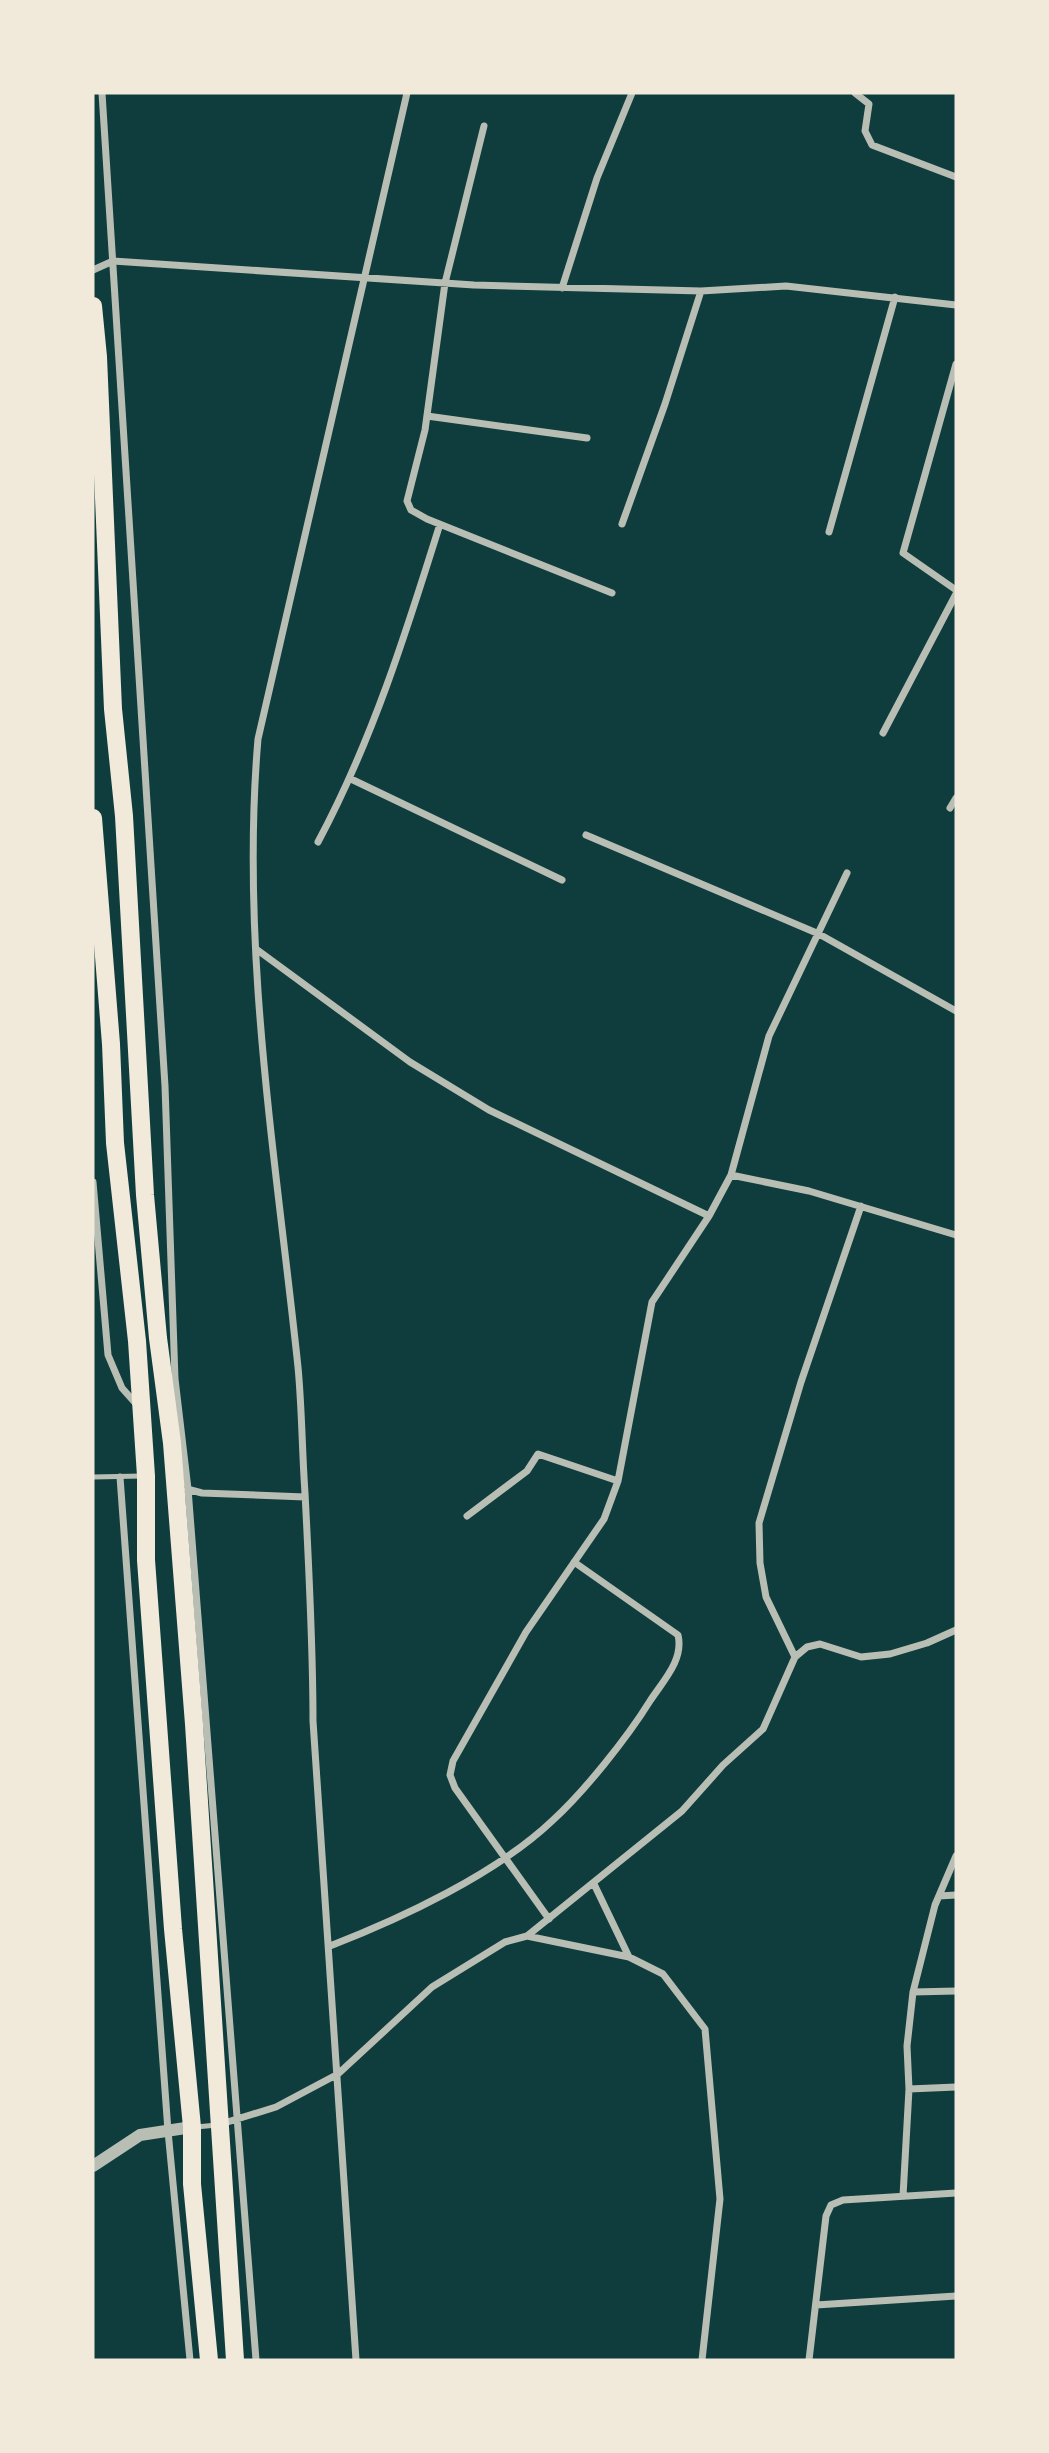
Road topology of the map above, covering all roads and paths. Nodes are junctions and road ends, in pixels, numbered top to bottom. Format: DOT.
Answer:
graph roads {
  1 [pos="102,93"];
  2 [pos="407,93"];
  3 [pos="632,93"];
  4 [pos="855,93"];
  5 [pos="484,126"];
  6 [pos="956,177"];
  7 [pos="113,261"];
  8 [pos="93,270"];
  9 [pos="363,278"];
  10 [pos="445,283"];
  11 [pos="562,288"];
  12 [pos="701,291"];
  13 [pos="895,297"];
  14 [pos="956,304"];
  15 [pos="93,306"];
  16 [pos="956,363"];
  17 [pos="427,416"];
  18 [pos="587,438"];
  19 [pos="440,524"];
  20 [pos="622,524"];
  21 [pos="829,532"];
  22 [pos="956,592"];
  23 [pos="612,593"];
  24 [pos="883,733"];
  25 [pos="351,779"];
  26 [pos="956,798"];
  27 [pos="950,808"];
  28 [pos="93,818"];
  29 [pos="586,835"];
  30 [pos="318,842"];
  31 [pos="847,873"];
  32 [pos="562,880"];
  33 [pos="819,934"];
  34 [pos="256,949"];
  35 [pos="956,1010"];
  36 [pos="731,1175"];
  37 [pos="93,1182"];
  38 [pos="861,1206"];
  39 [pos="709,1216"];
  40 [pos="956,1235"];
  41 [pos="141,1410"];
  42 [pos="146,1476"];
  43 [pos="120,1477"];
  44 [pos="93,1478"];
  45 [pos="618,1481"];
  46 [pos="182,1488"];
  47 [pos="305,1497"];
  48 [pos="467,1516"];
  49 [pos="574,1562"];
  50 [pos="956,1630"];
  51 [pos="795,1657"];
  52 [pos="956,1856"];
  53 [pos="505,1858"];
  54 [pos="594,1884"];
  55 [pos="956,1895"];
  56 [pos="939,1896"];
  57 [pos="549,1919"];
  58 [pos="527,1936"];
  59 [pos="330,1946"];
  60 [pos="629,1956"];
  61 [pos="956,1991"];
  62 [pos="913,1992"];
  63 [pos="338,2074"];
  64 [pos="956,2087"];
  65 [pos="909,2089"];
  66 [pos="238,2119"];
  67 [pos="220,2124"];
  68 [pos="192,2127"];
  69 [pos="168,2131"];
  70 [pos="93,2166"];
  71 [pos="956,2193"];
  72 [pos="903,2196"];
  73 [pos="956,2296"];
  74 [pos="816,2305"];
  75 [pos="190,2360"];
  76 [pos="209,2360"];
  77 [pos="235,2360"];
  78 [pos="256,2360"];
  79 [pos="356,2360"];
  80 [pos="702,2360"];
  81 [pos="809,2360"];
  1 -- 7 [label="street"];
  2 -- 9 [label="street"];
  3 -- 11 [label="street"];
  4 -- 6 [label="street"];
  5 -- 10 [label="street"];
  7 -- 8 [label="street"];
  7 -- 9 [label="street"];
  7 -- 46 [label="street"];
  9 -- 10 [label="street"];
  9 -- 34 [label="street"];
  10 -- 11 [label="street"];
  10 -- 17 [label="street"];
  11 -- 12 [label="street"];
  12 -- 13 [label="street"];
  12 -- 20 [label="street"];
  13 -- 14 [label="street"];
  13 -- 21 [label="street"];
  15 -- 46 [label="highway"];
  16 -- 22 [label="street"];
  17 -- 18 [label="street"];
  17 -- 19 [label="street"];
  19 -- 23 [label="street"];
  19 -- 25 [label="street"];
  22 -- 24 [label="street"];
  25 -- 30 [label="street"];
  25 -- 32 [label="street"];
  26 -- 27 [label="street"];
  28 -- 41 [label="highway"];
  29 -- 33 [label="street"];
  31 -- 33 [label="street"];
  33 -- 35 [label="street"];
  33 -- 36 [label="street"];
  34 -- 39 [label="street"];
  34 -- 47 [label="street"];
  36 -- 38 [label="street"];
  36 -- 39 [label="street"];
  37 -- 41 [label="street"];
  38 -- 40 [label="street"];
  38 -- 51 [label="street"];
  39 -- 45 [label="street"];
  41 -- 42 [label="highway"];
  42 -- 43 [label="lane"];
  42 -- 68 [label="highway"];
  43 -- 44 [label="lane"];
  43 -- 69 [label="street"];
  45 -- 48 [label="street"];
  45 -- 49 [label="street"];
  46 -- 47 [label="street"];
  46 -- 66 [label="street"];
  46 -- 67 [label="highway"];
  47 -- 59 [label="street"];
  49 -- 53 [label="street"];
  49 -- 53 [label="street"];
  50 -- 51 [label="street"];
  51 -- 54 [label="street"];
  52 -- 56 [label="street"];
  53 -- 57 [label="street"];
  53 -- 59 [label="street"];
  54 -- 57 [label="street"];
  54 -- 60 [label="street"];
  55 -- 56 [label="street"];
  56 -- 62 [label="street"];
  57 -- 58 [label="street"];
  58 -- 60 [label="street"];
  58 -- 63 [label="street"];
  59 -- 63 [label="street"];
  60 -- 80 [label="street"];
  61 -- 62 [label="street"];
  62 -- 65 [label="street"];
  63 -- 66 [label="street"];
  63 -- 79 [label="street"];
  64 -- 65 [label="street"];
  65 -- 72 [label="street"];
  66 -- 67 [label="street"];
  66 -- 78 [label="street"];
  67 -- 68 [label="lane"];
  67 -- 77 [label="highway"];
  68 -- 69 [label="street"];
  68 -- 76 [label="highway"];
  69 -- 70 [label="street"];
  69 -- 75 [label="street"];
  71 -- 72 [label="street"];
  72 -- 74 [label="street"];
  73 -- 74 [label="street"];
  74 -- 81 [label="street"];
}
